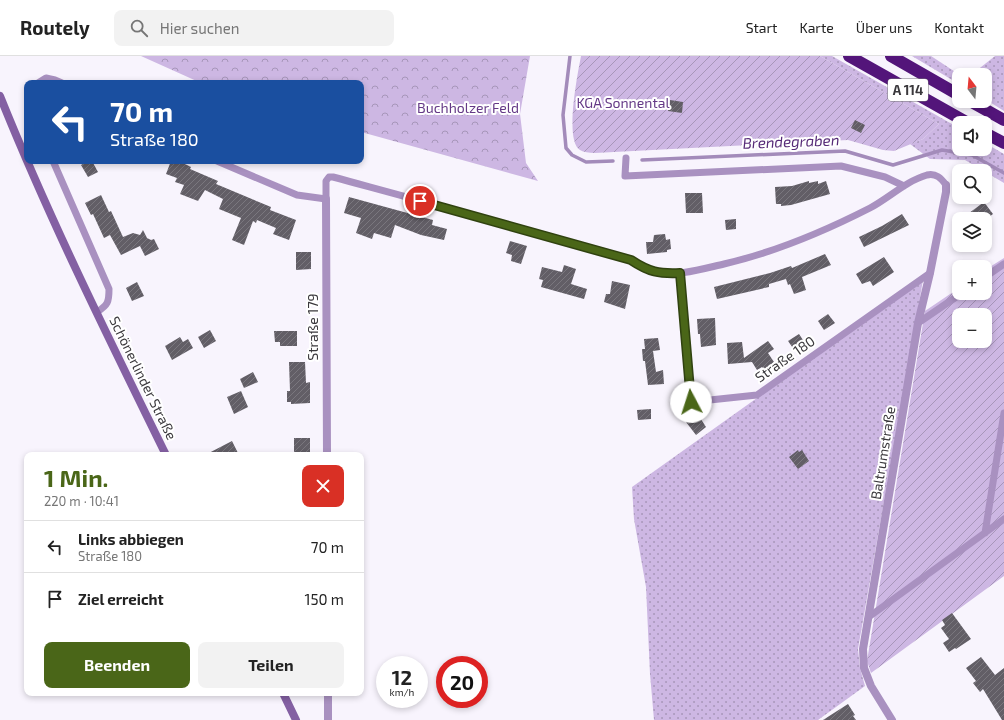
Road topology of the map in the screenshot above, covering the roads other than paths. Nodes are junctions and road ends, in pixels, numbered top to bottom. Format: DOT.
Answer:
graph roads {
  1 [pos="849,56"];
  2 [pos="891,56"];
  3 [pos="43,80"];
  4 [pos="55,80"];
  5 [pos="952,91"];
  6 [pos="0,96"];
  7 [pos="983,108"];
  8 [pos="956,116"];
  9 [pos="1004,120"];
  10 [pos="992,137"];
  11 [pos="1004,143"];
  12 [pos="24,154"];
  13 [pos="626,158"];
  14 [pos="29,164"];
  15 [pos="54,164"];
  16 [pos="224,164"];
  17 [pos="946,185"];
  18 [pos="904,186"];
  19 [pos="326,199"];
  20 [pos="1004,264"];
  21 [pos="992,272"];
  22 [pos="680,273"];
  23 [pos="930,273"];
  24 [pos="952,300"];
  25 [pos="97,312"];
  26 [pos="918,323"];
  27 [pos="1004,413"];
  28 [pos="165,452"];
  29 [pos="326,452"];
  30 [pos="1004,519"];
  31 [pos="985,533"];
  32 [pos="870,616"];
  33 [pos="284,696"];
  34 [pos="328,696"];
  35 [pos="296,720"];
  36 [pos="328,720"];
  37 [pos="892,720"];
  1 -- 8 [label="highway, A 114"];
  2 -- 5 [label="highway, A 114"];
  3 -- 4 [label="lane"];
  6 -- 12 [label="main road, Schönerlinder Straße"];
  7 -- 9 [label="highway"];
  10 -- 11 [label="highway"];
  13 -- 18 [label="lane"];
  14 -- 25 [label="main road, Schönerlinder Straße"];
  15 -- 25 [label="lane, Schönerlinder Straße"];
  16 -- 19 [label="lane"];
  17 -- 18 [label="lane"];
  17 -- 23 [label="street, Baltrumstraße"];
  18 -- 22 [label="lane"];
  19 -- 22 [label="lane"];
  19 -- 29 [label="street, Straße 179"];
  20 -- 21 [label="lane"];
  22 -- 23 [label="lane, Straße 180"];
  23 -- 26 [label="street, Baltrumstraße"];
  24 -- 26 [label="lane"];
  25 -- 28 [label="main road, Schönerlinder Straße"];
  26 -- 32 [label="street, Baltrumstraße"];
  27 -- 31 [label="lane"];
  30 -- 31 [label="lane"];
  31 -- 32 [label="lane"];
  32 -- 37 [label="street, Baltrumstraße"];
  33 -- 35 [label="main road"];
  34 -- 36 [label="street"];
}
